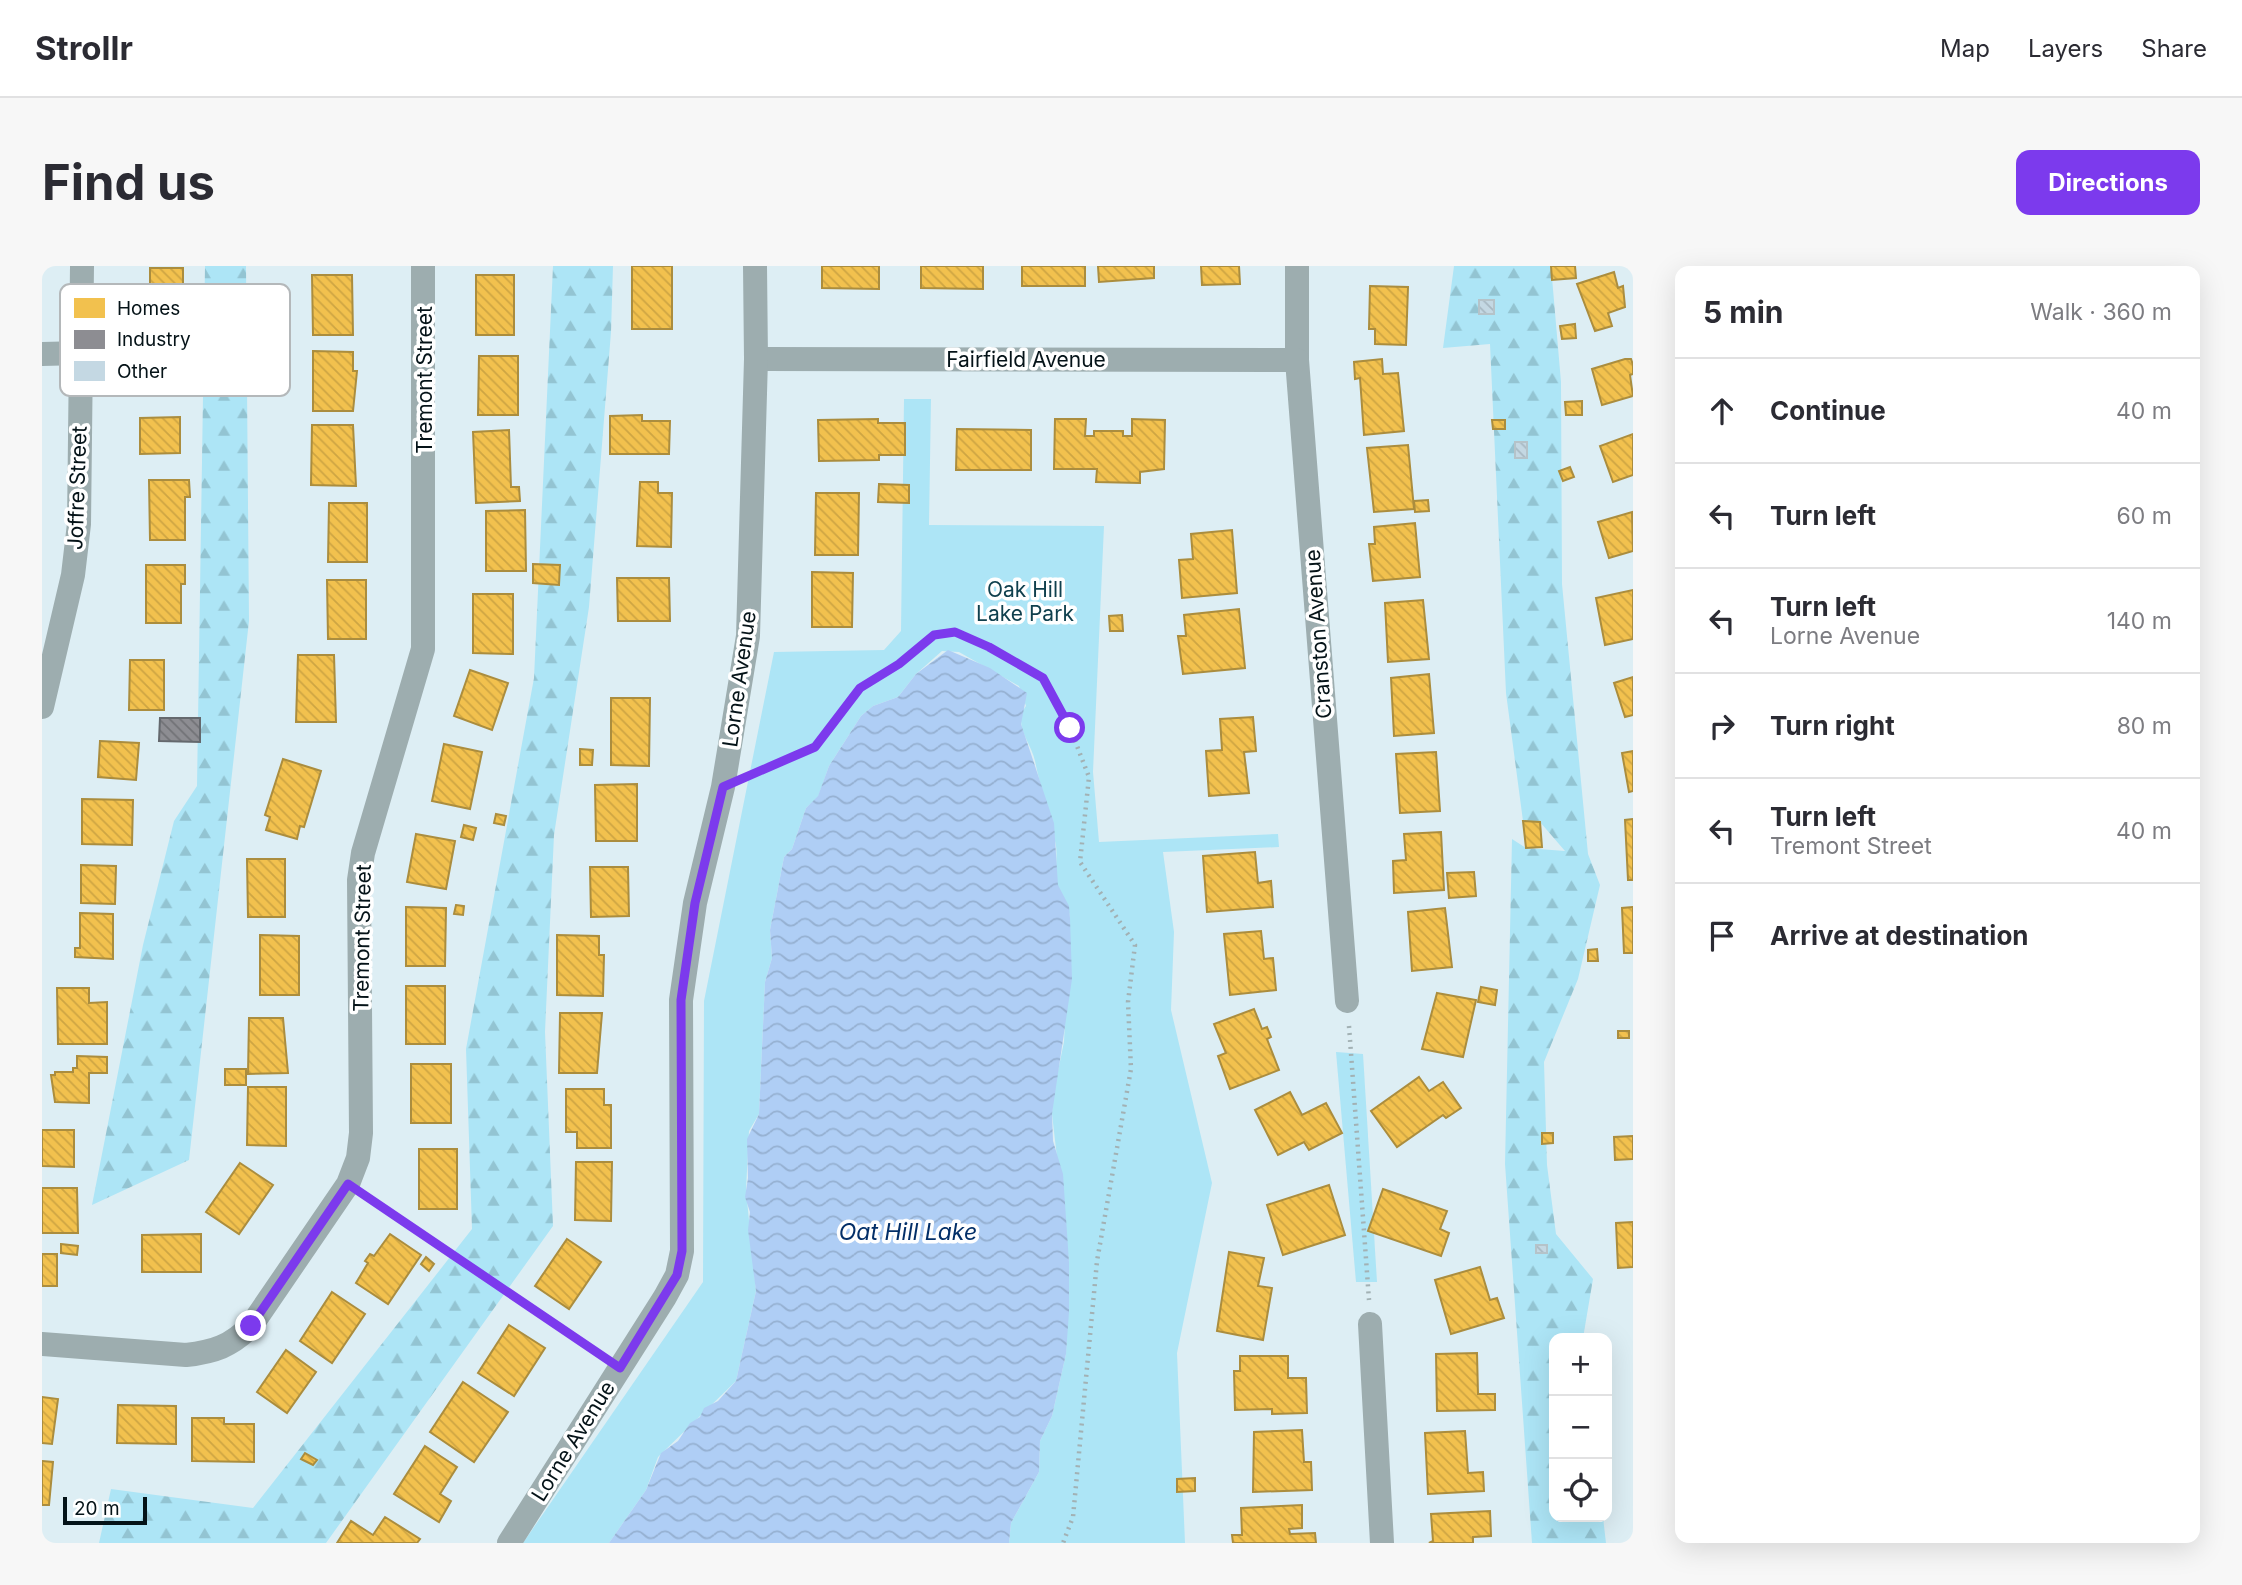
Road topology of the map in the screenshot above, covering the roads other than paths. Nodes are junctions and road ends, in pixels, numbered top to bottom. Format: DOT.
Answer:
graph roads {
  1 [pos="82,266"];
  2 [pos="423,266"];
  3 [pos="755,266"];
  4 [pos="1297,266"];
  5 [pos="82,284"];
  6 [pos="42,354"];
  7 [pos="60,354"];
  8 [pos="756,359"];
  9 [pos="1297,360"];
  10 [pos="81,396"];
  11 [pos="42,707"];
  12 [pos="1347,1001"];
  13 [pos="1370,1324"];
  14 [pos="42,1344"];
  15 [pos="509,1543"];
  16 [pos="1382,1543"];
  1 -- 5 [label="street, Joffre Street"];
  2 -- 14 [label="street, Tremont Street"];
  3 -- 8 [label="street, Lorne Avenue"];
  4 -- 9 [label="street, Cranston Avenue"];
  6 -- 7 [label="street"];
  8 -- 9 [label="street, Fairfield Avenue"];
  8 -- 15 [label="street, Lorne Avenue"];
  9 -- 12 [label="street, Cranston Avenue"];
  10 -- 11 [label="street, Joffre Street"];
  13 -- 16 [label="street"];
}
